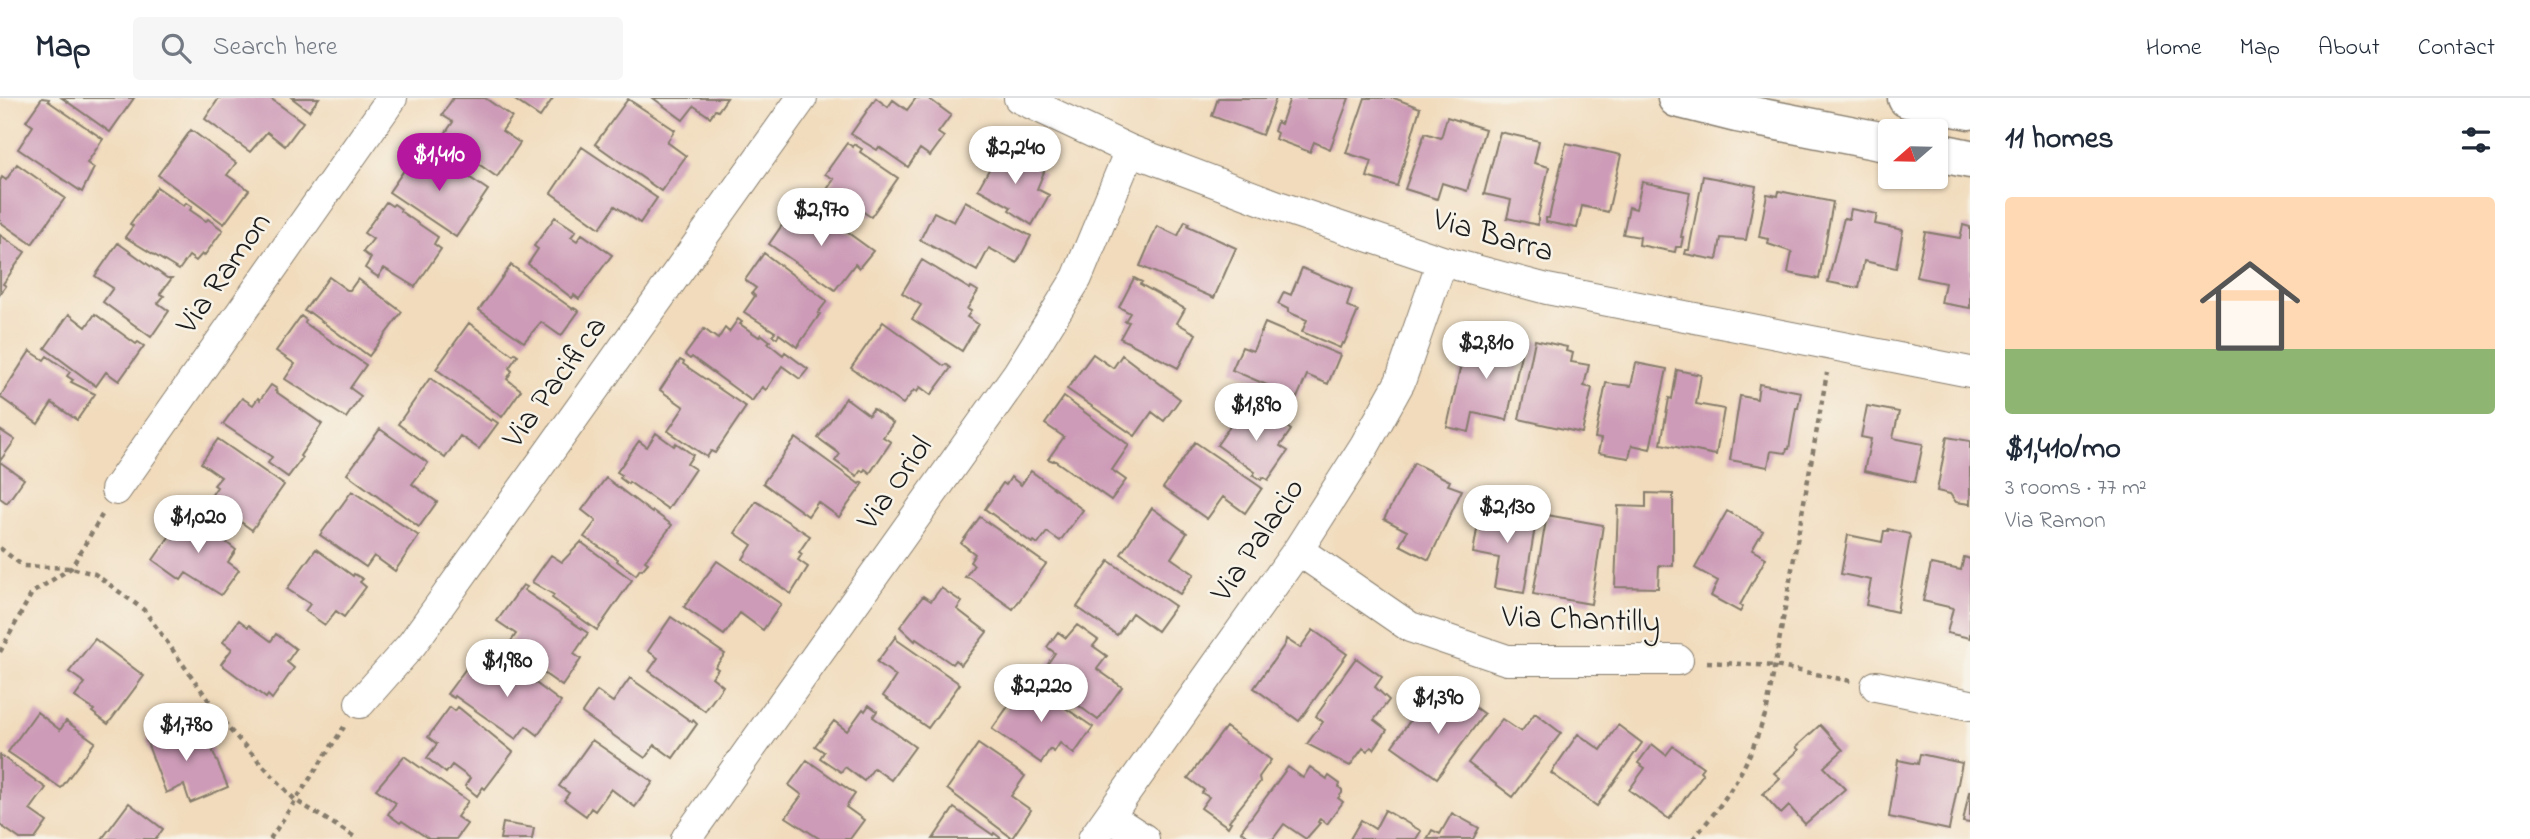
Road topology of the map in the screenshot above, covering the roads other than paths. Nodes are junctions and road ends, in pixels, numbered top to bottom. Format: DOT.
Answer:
graph roads {
  1 [pos="392,98"];
  2 [pos="802,98"];
  3 [pos="1019,98"];
  4 [pos="1677,98"];
  5 [pos="1907,98"];
  6 [pos="1739,106"];
  7 [pos="1970,110"];
  8 [pos="1878,140"];
  9 [pos="1130,150"];
  10 [pos="1948,154"];
  11 [pos="1970,159"];
  12 [pos="1442,261"];
  13 [pos="1970,372"];
  14 [pos="116,490"];
  15 [pos="1298,550"];
  16 [pos="1678,660"];
  17 [pos="1876,686"];
  18 [pos="360,703"];
  19 [pos="1970,705"];
  20 [pos="1101,828"];
  21 [pos="686,839"];
  22 [pos="1144,839"];
  1 -- 14 [label="street, Via Ramon"];
  2 -- 18 [label="street, Via Pacifica"];
  3 -- 9 [label="street, Via Barra"];
  4 -- 6 [label="main road"];
  5 -- 7 [label="main road"];
  6 -- 8 [label="main road"];
  9 -- 12 [label="street, Via Barra"];
  9 -- 21 [label="street, Via Oriol"];
  10 -- 11 [label="main road"];
  12 -- 13 [label="street, Via Barra"];
  12 -- 15 [label="street, Via Palacio"];
  15 -- 16 [label="street, Via Chantilly"];
  15 -- 20 [label="street, Via Palacio"];
  17 -- 19 [label="street"];
  20 -- 22 [label="street"];
}
